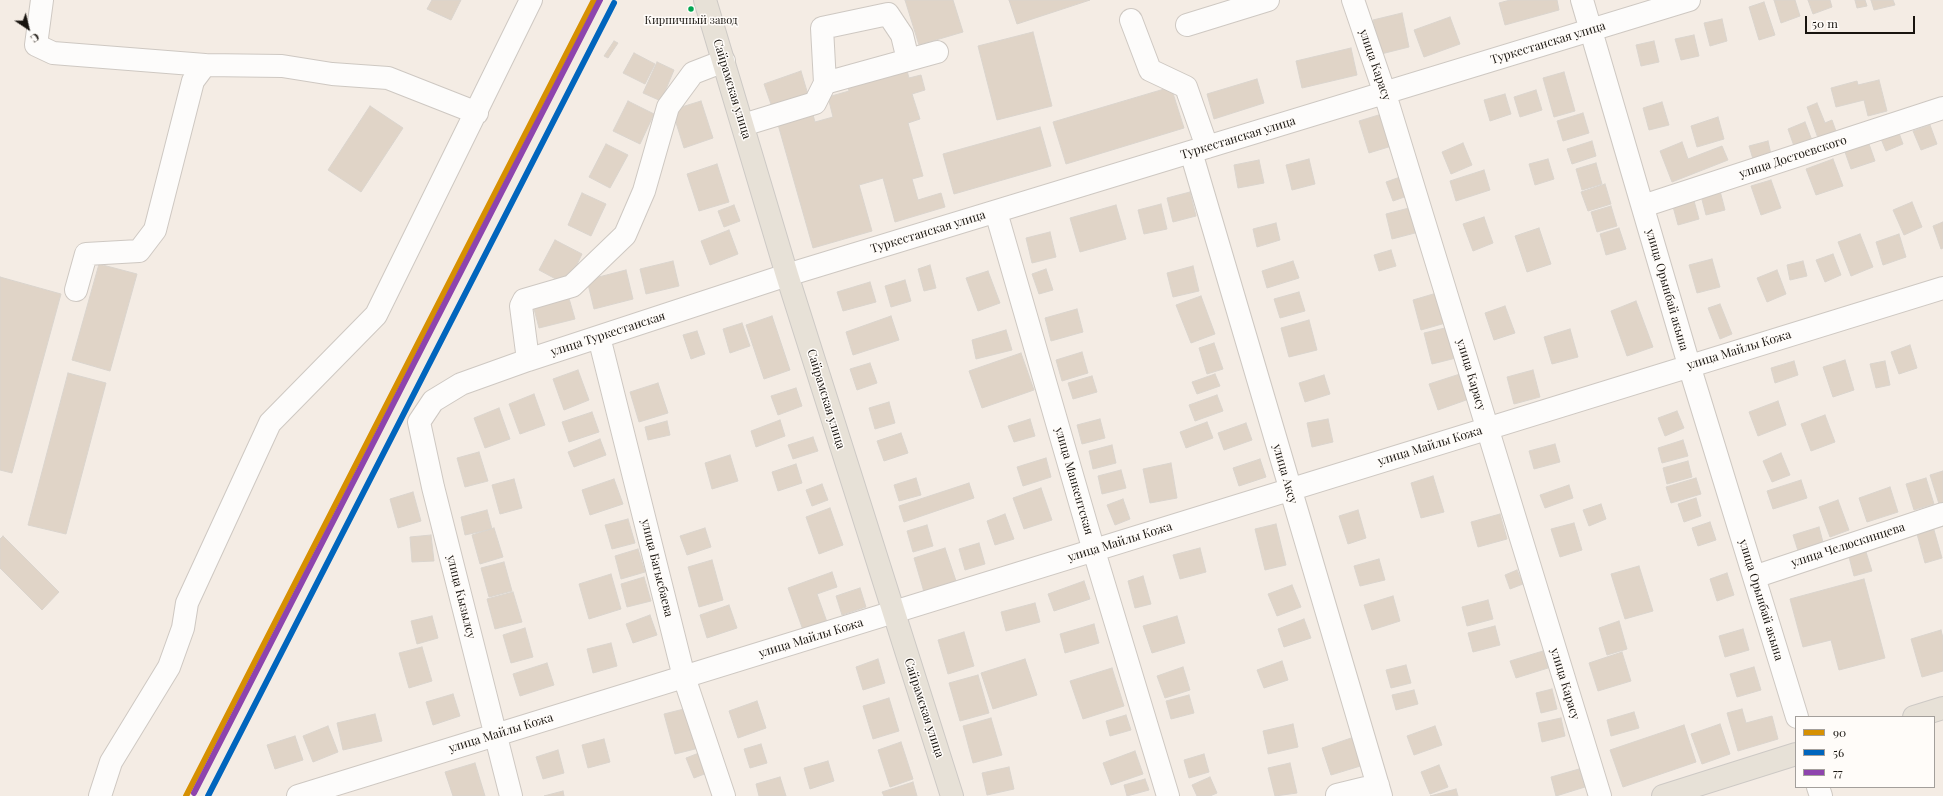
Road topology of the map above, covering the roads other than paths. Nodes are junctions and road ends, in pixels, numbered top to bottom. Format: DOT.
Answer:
graph roads {
  1 [pos="42,0"];
  2 [pos="531,0"];
  3 [pos="705,0"];
  4 [pos="1353,0"];
  5 [pos="1582,0"];
  6 [pos="1689,0"];
  7 [pos="1260,1"];
  8 [pos="1131,20"];
  9 [pos="1187,25"];
  10 [pos="1591,30"];
  11 [pos="937,52"];
  12 [pos="908,60"];
  13 [pos="724,61"];
  14 [pos="205,65"];
  15 [pos="825,83"];
  16 [pos="1385,94"];
  17 [pos="1943,108"];
  18 [pos="477,113"];
  19 [pos="743,125"];
  20 [pos="1199,150"];
  21 [pos="1643,206"];
  22 [pos="996,212"];
  23 [pos="788,275"];
  24 [pos="1943,288"];
  25 [pos="76,290"];
  26 [pos="599,337"];
  27 [pos="528,360"];
  28 [pos="1689,365"];
  29 [pos="433,401"];
  30 [pos="1487,428"];
  31 [pos="1290,490"];
  32 [pos="1943,514"];
  33 [pos="1094,550"];
  34 [pos="1754,576"];
  35 [pos="894,613"];
  36 [pos="684,677"];
  37 [pos="1943,708"];
  38 [pos="1797,716"];
  39 [pos="1917,716"];
  40 [pos="496,735"];
  41 [pos="1795,754"];
  42 [pos="1795,766"];
  43 [pos="1379,790"];
  44 [pos="1337,795"];
  45 [pos="100,796"];
  46 [pos="298,796"];
  47 [pos="511,796"];
  48 [pos="724,796"];
  49 [pos="952,796"];
  50 [pos="1168,796"];
  51 [pos="1600,796"];
  52 [pos="1663,796"];
  53 [pos="1701,796"];
  1 -- 14 [label="street"];
  2 -- 18 [label="street"];
  3 -- 13 [label="main road, Сайрамская улица"];
  4 -- 16 [label="street, улица Карасу"];
  5 -- 10 [label="street, улица Орынбай акына"];
  6 -- 10 [label="street, Туркестанская улица"];
  7 -- 9 [label="street"];
  8 -- 20 [label="street, улица Аксу"];
  10 -- 16 [label="street, Туркестанская улица"];
  10 -- 21 [label="street, улица Орынбай акына"];
  11 -- 12 [label="street"];
  12 -- 15 [label="street"];
  12 -- 15 [label="street"];
  13 -- 19 [label="main road, Сайрамская улица"];
  13 -- 27 [label="street"];
  14 -- 18 [label="street"];
  14 -- 25 [label="street"];
  15 -- 19 [label="street"];
  16 -- 20 [label="street, Туркестанская улица"];
  16 -- 30 [label="street, улица Карасу"];
  17 -- 21 [label="street, улица Достоевского"];
  18 -- 45 [label="street"];
  19 -- 23 [label="main road, Сайрамская улица"];
  20 -- 22 [label="street, Туркестанская улица"];
  20 -- 31 [label="street, улица Аксу"];
  21 -- 28 [label="street, улица Орынбай акына"];
  22 -- 23 [label="street, Туркестанская улица"];
  22 -- 33 [label="street, улица Манкентская"];
  23 -- 26 [label="street, улица Туркестанская"];
  23 -- 35 [label="main road, Сайрамская улица"];
  24 -- 28 [label="street, улица Майлы Кожа"];
  26 -- 27 [label="street, улица Туркестанская"];
  26 -- 36 [label="street, улица Багысбаева"];
  27 -- 29 [label="street, улица Туркестанская"];
  28 -- 30 [label="street, улица Майлы Кожа"];
  28 -- 34 [label="street, улица Орынбай акына"];
  29 -- 40 [label="street, улица Кызылсу"];
  30 -- 31 [label="street, улица Майлы Кожа"];
  30 -- 51 [label="street, улица Карасу"];
  31 -- 33 [label="street, улица Майлы Кожа"];
  31 -- 43 [label="street, улица Аксу"];
  32 -- 34 [label="street, улица Челюскинцева"];
  33 -- 35 [label="street, улица Майлы Кожа"];
  33 -- 50 [label="street, улица Манкентская"];
  34 -- 38 [label="street, улица Орынбай акына"];
  35 -- 36 [label="street, улица Майлы Кожа"];
  35 -- 49 [label="main road, Сайрамская улица"];
  36 -- 40 [label="street, улица Майлы Кожа"];
  36 -- 48 [label="street, улица Багысбаева"];
  37 -- 39 [label="main road"];
  40 -- 46 [label="street, улица Майлы Кожа"];
  40 -- 47 [label="street, улица Кызылсу"];
  41 -- 52 [label="main road"];
  42 -- 53 [label="main road"];
  43 -- 44 [label="street"];
}
